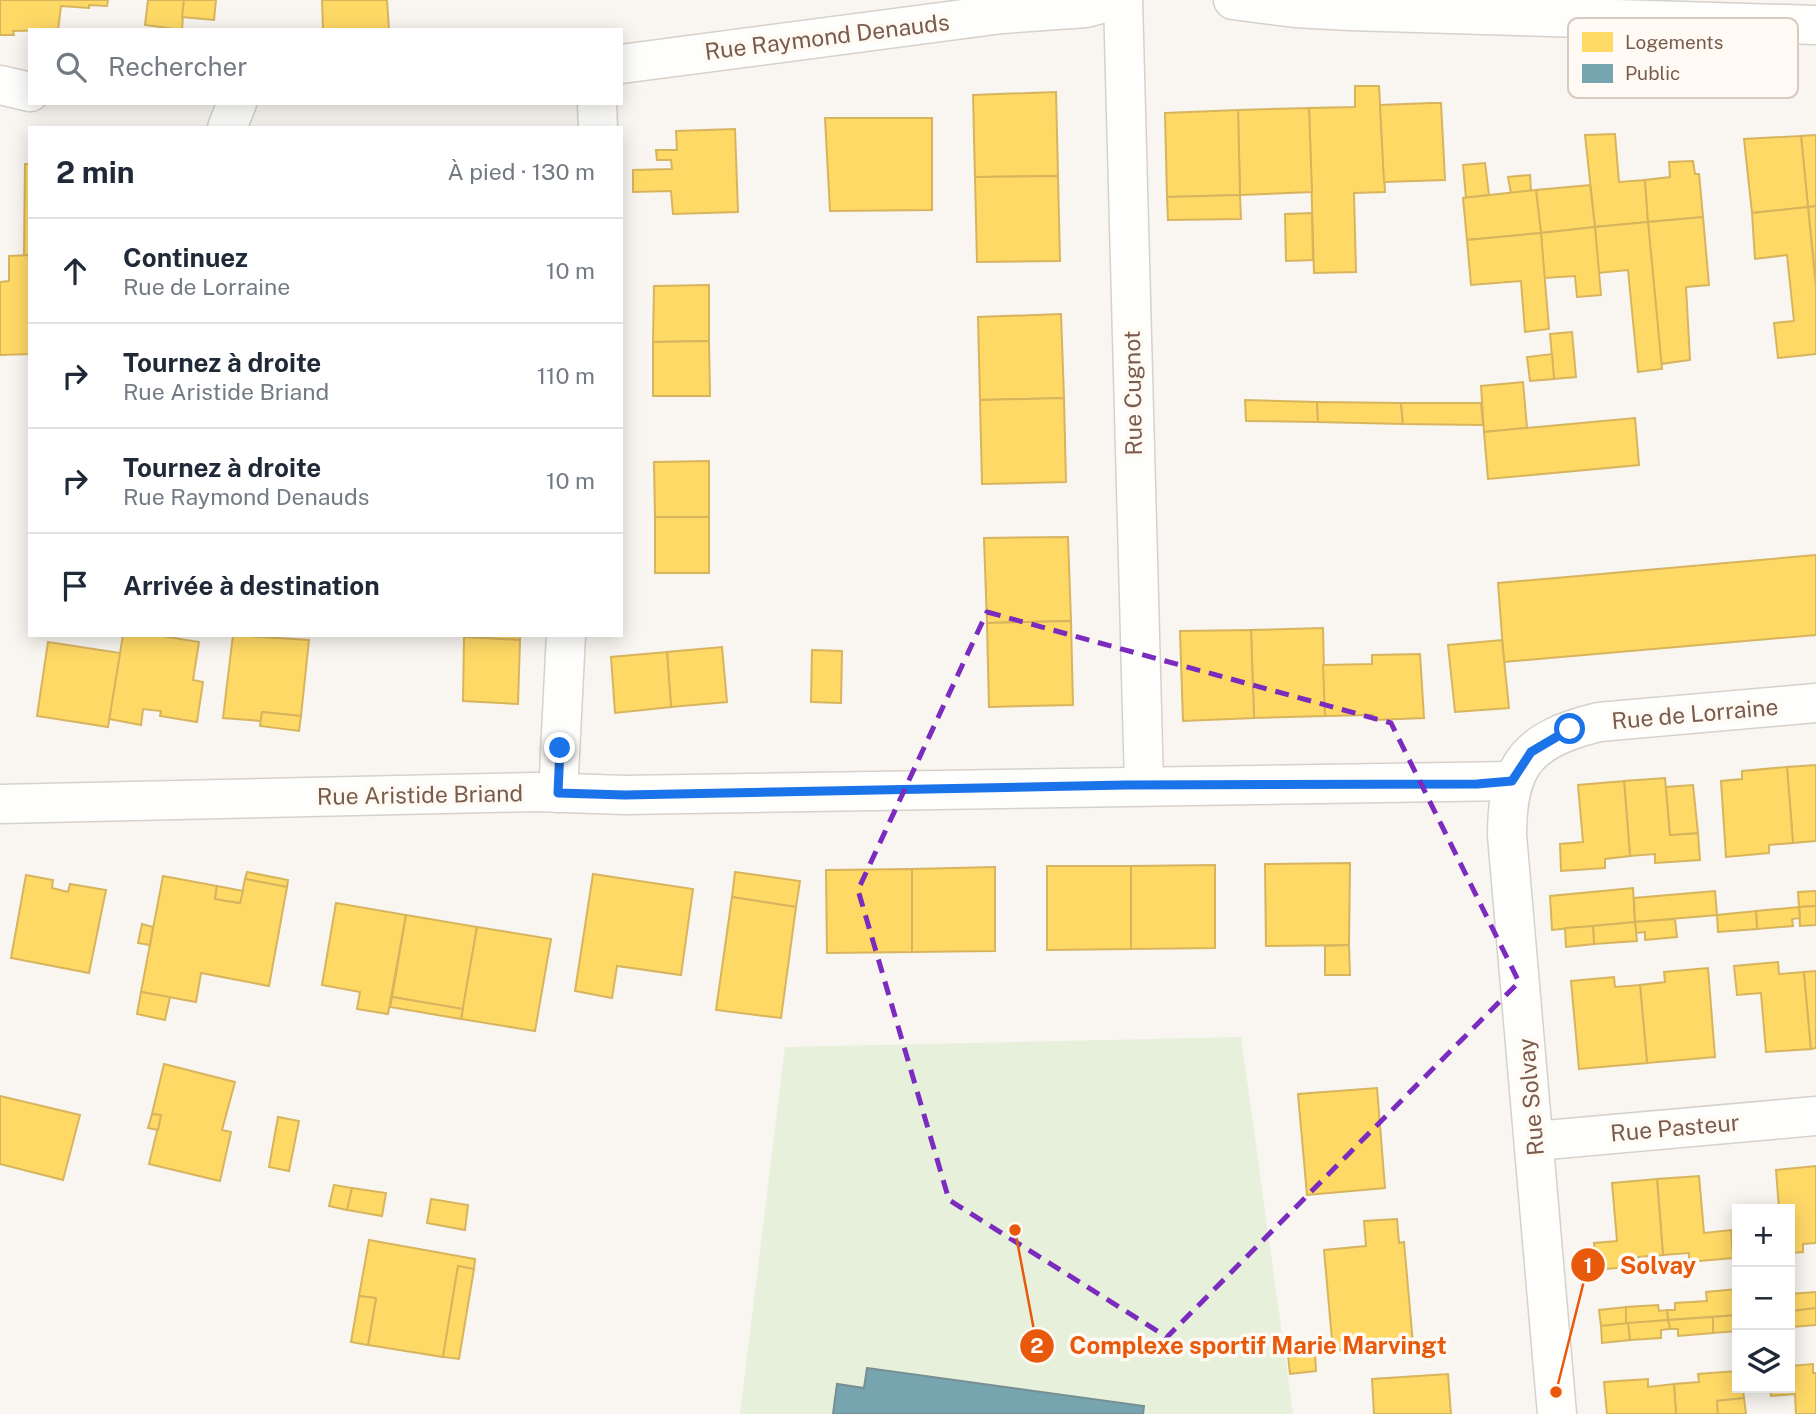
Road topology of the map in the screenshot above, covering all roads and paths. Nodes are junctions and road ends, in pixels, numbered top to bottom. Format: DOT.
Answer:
graph roads {
  1 [pos="1116,0"];
  2 [pos="1123,0"];
  3 [pos="1233,0"];
  4 [pos="1592,18"];
  5 [pos="1798,24"];
  6 [pos="1816,25"];
  7 [pos="623,64"];
  8 [pos="0,85"];
  9 [pos="28,92"];
  10 [pos="236,105"];
  11 [pos="597,105"];
  12 [pos="228,126"];
  13 [pos="598,126"];
  14 [pos="566,637"];
  15 [pos="1816,703"];
  16 [pos="1512,781"];
  17 [pos="1144,785"];
  18 [pos="558,793"];
  19 [pos="0,804"];
  20 [pos="1816,1116"];
  21 [pos="1535,1141"];
  22 [pos="1557,1414"];
  1 -- 7 [label="street, Rue Raymond Denauds"];
  2 -- 17 [label="street, Rue Cugnot"];
  3 -- 4 [label="street"];
  5 -- 6 [label="street"];
  8 -- 9 [label="street"];
  10 -- 12 [label="street"];
  11 -- 13 [label="street"];
  14 -- 18 [label="street"];
  15 -- 16 [label="street, Rue de Lorraine"];
  16 -- 17 [label="street, Rue Aristide Briand"];
  16 -- 21 [label="street, Rue Solvay"];
  17 -- 18 [label="street, Rue Aristide Briand"];
  18 -- 19 [label="street, Rue Aristide Briand"];
  20 -- 21 [label="street, Rue Pasteur"];
  21 -- 22 [label="street, Rue Solvay"];
}
